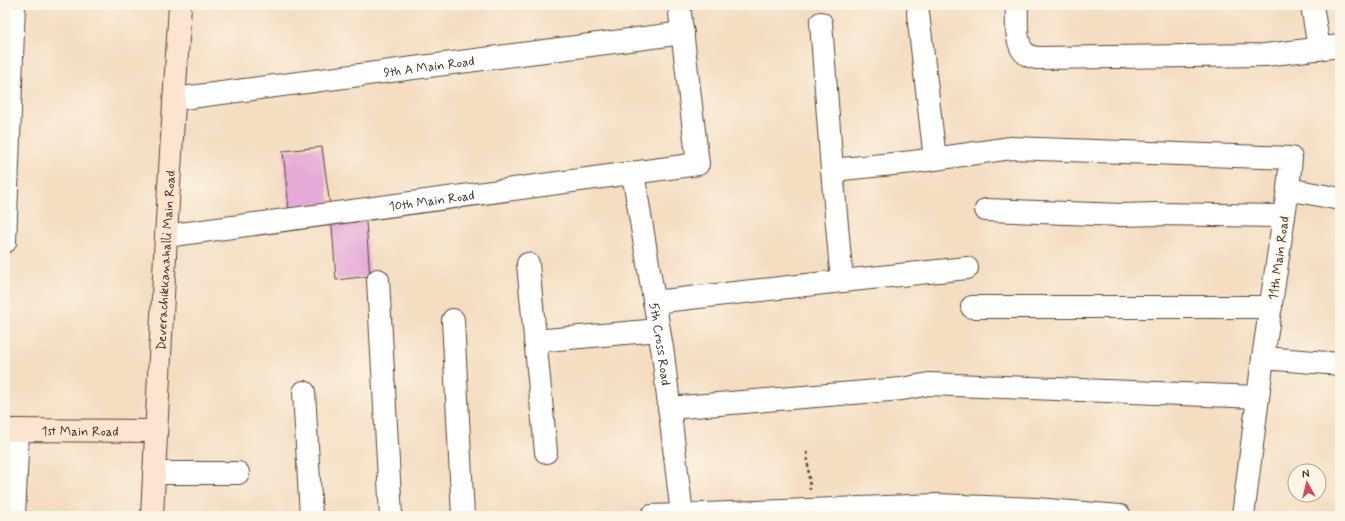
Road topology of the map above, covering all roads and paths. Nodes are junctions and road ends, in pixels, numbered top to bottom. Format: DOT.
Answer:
graph roads {
  1 [pos="14,5"];
  2 [pos="180,5"];
  3 [pos="680,5"];
  4 [pos="1017,5"];
  5 [pos="1312,5"];
  6 [pos="918,13"];
  7 [pos="821,23"];
  8 [pos="683,33"];
  9 [pos="1340,46"];
  10 [pos="1319,49"];
  11 [pos="175,99"];
  12 [pos="935,159"];
  13 [pos="832,170"];
  14 [pos="633,173"];
  15 [pos="1288,189"];
  16 [pos="1340,199"];
  17 [pos="986,210"];
  18 [pos="1284,216"];
  19 [pos="166,236"];
  20 [pos="5,242"];
  21 [pos="528,264"];
  22 [pos="967,268"];
  23 [pos="378,280"];
  24 [pos="842,281"];
  25 [pos="654,302"];
  26 [pos="972,307"];
  27 [pos="1271,307"];
  28 [pos="453,320"];
  29 [pos="659,330"];
  30 [pos="535,341"];
  31 [pos="1263,358"];
  32 [pos="1340,364"];
  33 [pos="304,392"];
  34 [pos="1258,397"];
  35 [pos="669,408"];
  36 [pos="11,430"];
  37 [pos="156,431"];
  38 [pos="546,452"];
  39 [pos="807,452"];
  40 [pos="154,472"];
  41 [pos="238,473"];
  42 [pos="909,511"];
  43 [pos="811,513"];
  44 [pos="1035,513"];
  45 [pos="14,516"];
  46 [pos="152,516"];
  47 [pos="311,516"];
  48 [pos="391,516"];
  49 [pos="463,516"];
  50 [pos="668,516"];
  51 [pos="1120,516"];
  52 [pos="1242,516"];
  1 -- 20 [label="street"];
  2 -- 11 [label="street, Deverachikkanahalli Main Road"];
  3 -- 8 [label="street"];
  4 -- 10 [label="street"];
  5 -- 10 [label="street"];
  6 -- 12 [label="street"];
  7 -- 13 [label="street"];
  8 -- 11 [label="street, 9th A Main Road"];
  8 -- 14 [label="street, 10th Main Road"];
  9 -- 10 [label="street"];
  11 -- 19 [label="street, Deverachikkanahalli Main Road"];
  12 -- 13 [label="street"];
  12 -- 15 [label="street, 11th Main Road"];
  13 -- 24 [label="street"];
  14 -- 19 [label="street, 10th Main Road"];
  14 -- 25 [label="street, 5th Cross Road"];
  15 -- 16 [label="street"];
  15 -- 18 [label="street, 11th Main Road"];
  17 -- 18 [label="street"];
  18 -- 27 [label="street, 11th Main Road"];
  19 -- 37 [label="street, Deverachikkanahalli Main Road"];
  21 -- 30 [label="street"];
  22 -- 24 [label="street"];
  23 -- 48 [label="street"];
  24 -- 25 [label="street"];
  25 -- 29 [label="street, 5th Cross Road"];
  26 -- 27 [label="street"];
  27 -- 31 [label="street, 11th Main Road"];
  28 -- 49 [label="street"];
  29 -- 30 [label="street"];
  29 -- 35 [label="street, 5th Cross Road"];
  30 -- 38 [label="street"];
  31 -- 32 [label="street"];
  31 -- 34 [label="street, 11th Main Road"];
  33 -- 47 [label="street"];
  34 -- 35 [label="street"];
  34 -- 52 [label="street, 11th Main Road"];
  35 -- 50 [label="street, 5th Cross Road"];
  36 -- 37 [label="street, 1st Main Road"];
  36 -- 45 [label="street"];
  37 -- 40 [label="street, Deverachikkanahalli Main Road"];
  39 -- 43 [label="path"];
  40 -- 41 [label="street"];
  40 -- 46 [label="street, Deverachikkanahalli Main Road"];
  42 -- 43 [label="street"];
  42 -- 44 [label="street"];
  43 -- 50 [label="street"];
  44 -- 51 [label="street"];
}
